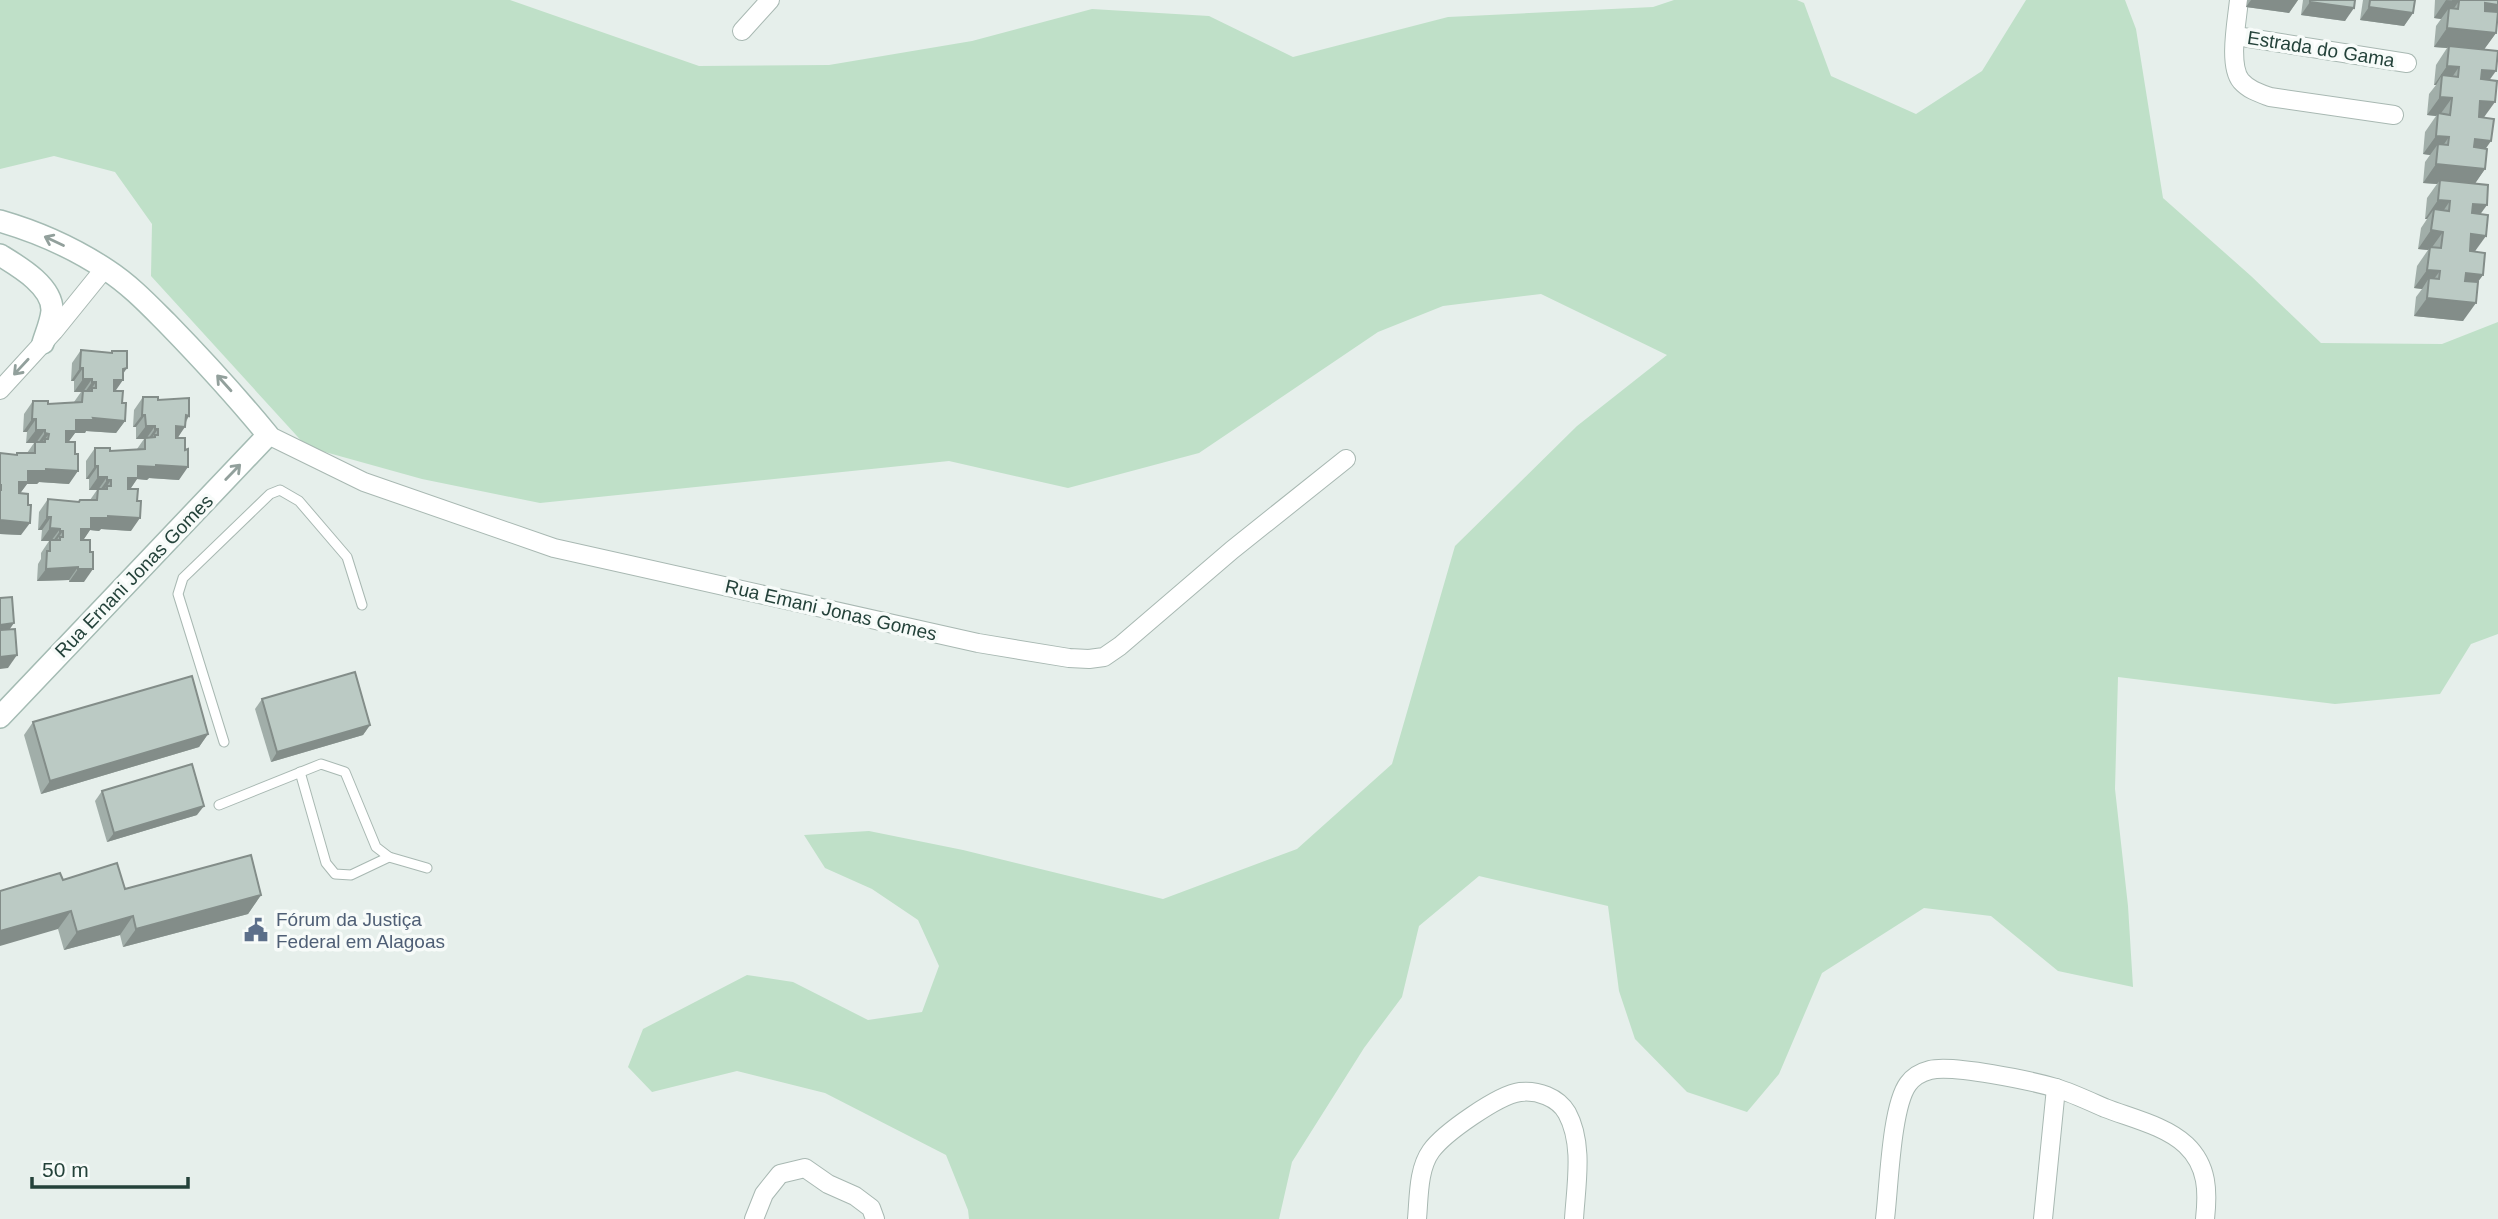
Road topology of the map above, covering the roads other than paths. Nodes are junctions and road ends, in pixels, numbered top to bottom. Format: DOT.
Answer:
graph roads {
  1 [pos="770,0"];
  2 [pos="2239,0"];
  3 [pos="742,31"];
  4 [pos="2236,36"];
  5 [pos="2407,62"];
  6 [pos="2394,115"];
  7 [pos="0,221"];
  8 [pos="0,255"];
  9 [pos="105,268"];
  10 [pos="43,343"];
  11 [pos="0,390"];
  12 [pos="268,435"];
  13 [pos="1346,459"];
  14 [pos="362,605"];
  15 [pos="0,717"];
  16 [pos="224,742"];
  17 [pos="300,772"];
  18 [pos="219,805"];
  19 [pos="389,857"];
  20 [pos="426,868"];
  21 [pos="2056,1088"];
  22 [pos="754,1219"];
  23 [pos="875,1219"];
  24 [pos="1417,1219"];
  25 [pos="1574,1219"];
  26 [pos="1885,1219"];
  27 [pos="2043,1219"];
  28 [pos="2205,1219"];
  1 -- 3 [label="street"];
  2 -- 4 [label="street, Estrada do Gama"];
  4 -- 5 [label="street, Estrada do Gama"];
  4 -- 6 [label="street, Estrada do Gama"];
  9 -- 7 [label="street, one-way"];
  8 -- 10 [label="street"];
  9 -- 10 [label="street"];
  12 -- 9 [label="street, one-way"];
  10 -- 11 [label="street, one-way"];
  12 -- 13 [label="street, Rua Emani Jonas Gomes"];
  15 -- 12 [label="street, Rua Ernani Jonas Gomes, one-way"];
  14 -- 16 [label="lane"];
  17 -- 18 [label="lane"];
  17 -- 19 [label="lane"];
  17 -- 19 [label="lane"];
  19 -- 20 [label="lane"];
  21 -- 26 [label="street"];
  21 -- 27 [label="street"];
  21 -- 28 [label="street"];
  22 -- 23 [label="street"];
  24 -- 25 [label="street"];
}
